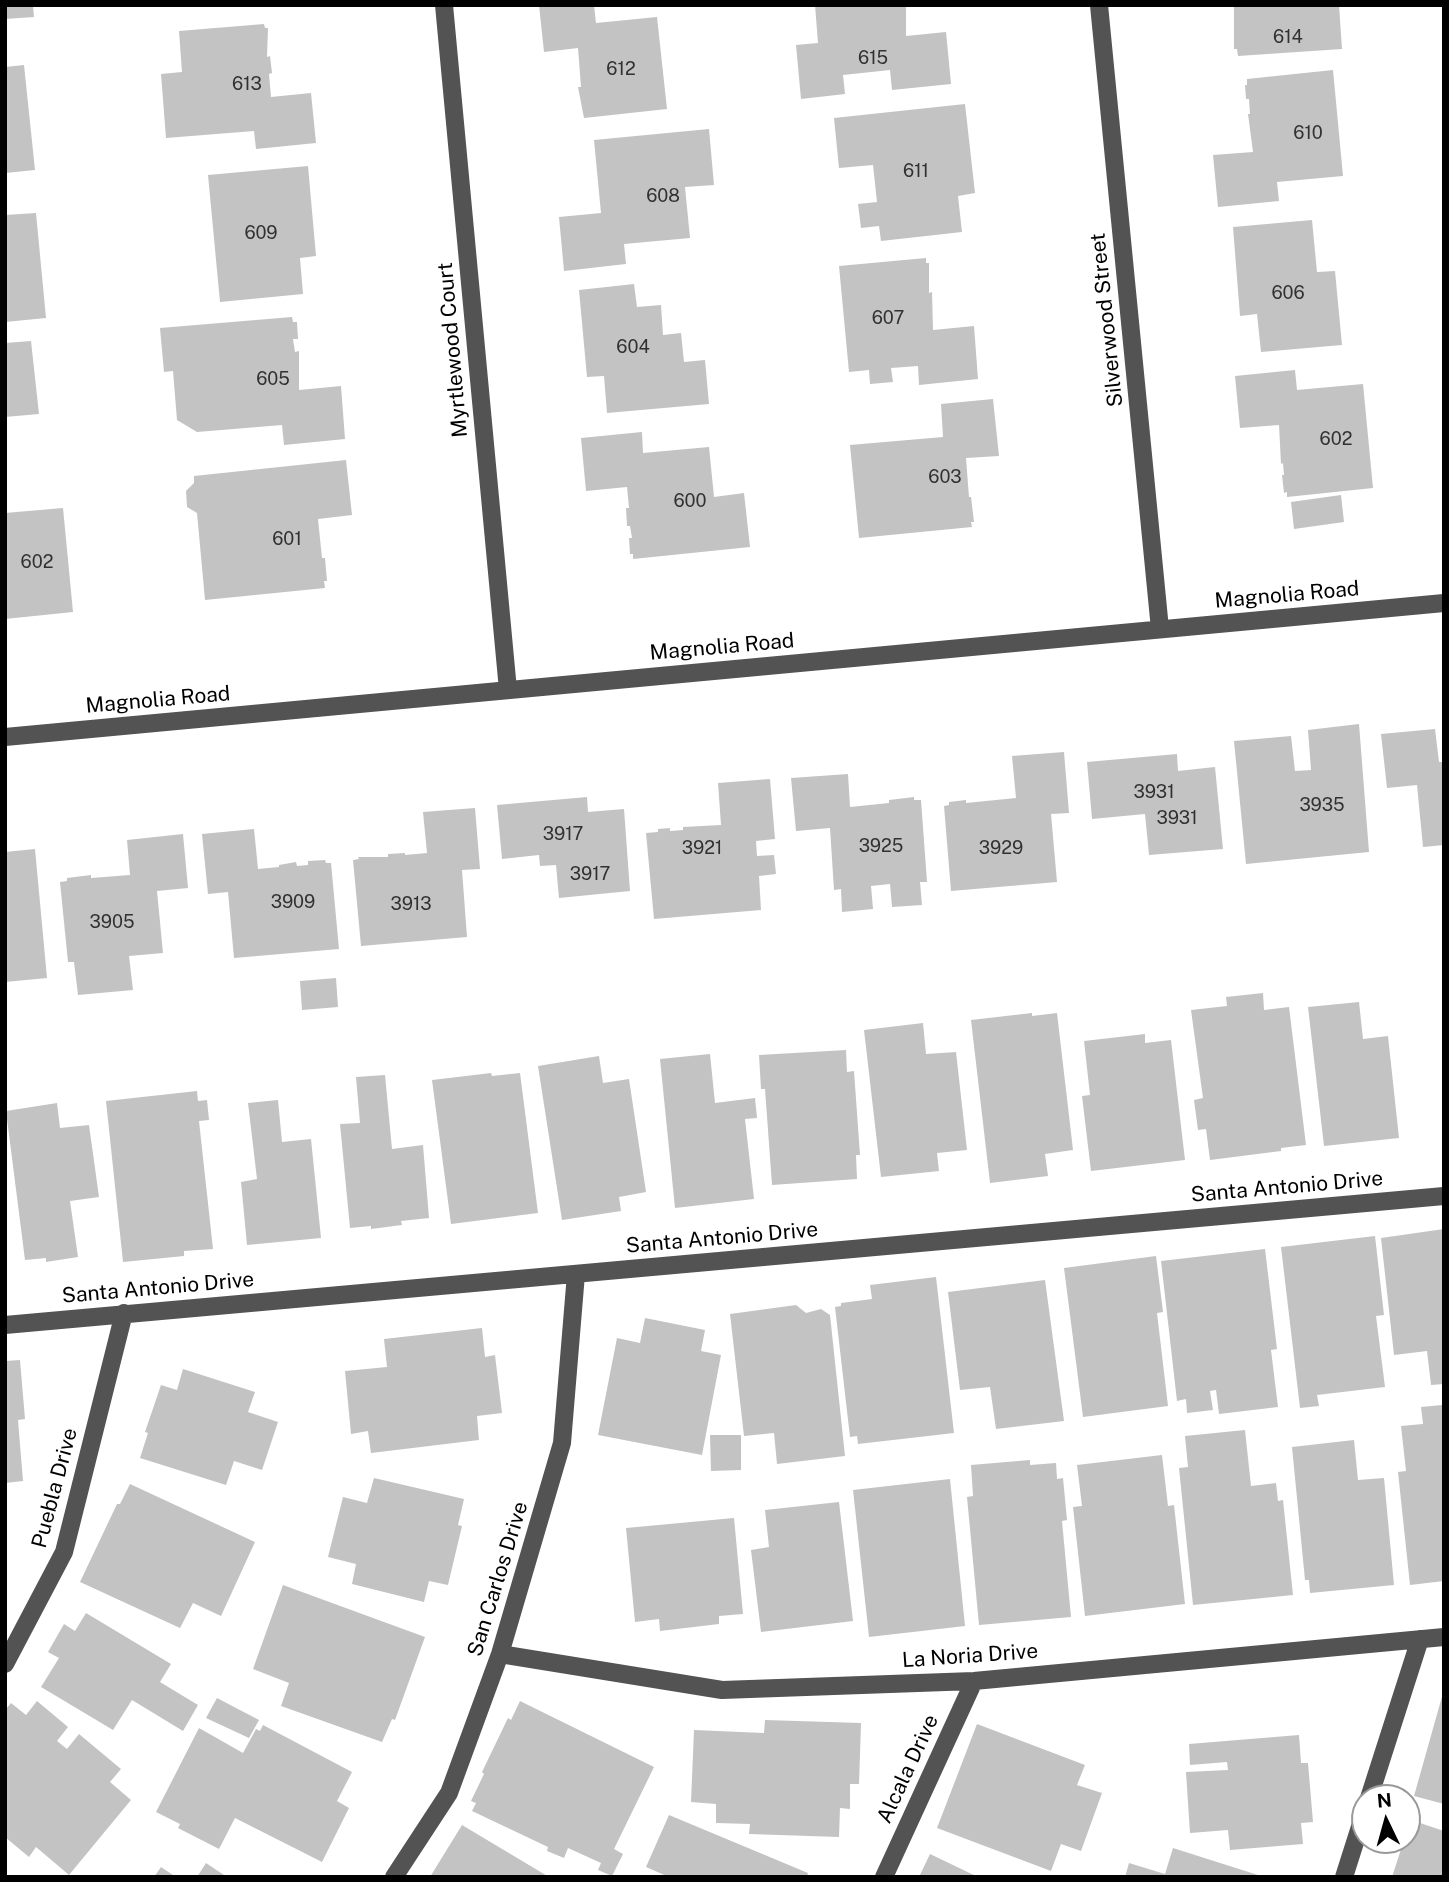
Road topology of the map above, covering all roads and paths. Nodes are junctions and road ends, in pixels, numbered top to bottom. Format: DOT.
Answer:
graph roads {
  1 [pos="444,5"];
  2 [pos="1099,5"];
  3 [pos="1444,603"];
  4 [pos="1160,629"];
  5 [pos="508,690"];
  6 [pos="5,737"];
  7 [pos="1444,1196"];
  8 [pos="576,1274"];
  9 [pos="124,1313"];
  10 [pos="5,1325"];
  11 [pos="1444,1637"];
  12 [pos="1420,1640"];
  13 [pos="500,1654"];
  14 [pos="5,1664"];
  15 [pos="975,1681"];
  16 [pos="1374,1784"];
  17 [pos="1351,1854"];
  18 [pos="394,1877"];
  19 [pos="884,1877"];
  20 [pos="1344,1877"];
  1 -- 5 [label="street, Myrtlewood Court"];
  2 -- 4 [label="street, Silverwood Street"];
  3 -- 4 [label="street, Magnolia Road"];
  4 -- 5 [label="street, Magnolia Road"];
  5 -- 6 [label="street, Magnolia Road"];
  7 -- 8 [label="street, Santa Antonio Drive"];
  8 -- 9 [label="street, Santa Antonio Drive"];
  8 -- 13 [label="street, San Carlos Drive"];
  9 -- 10 [label="street, Santa Antonio Drive"];
  9 -- 14 [label="street, Puebla Drive"];
  11 -- 12 [label="street, La Noria Drive"];
  12 -- 15 [label="street, La Noria Drive"];
  12 -- 16 [label="street"];
  13 -- 15 [label="street, La Noria Drive"];
  13 -- 18 [label="street, San Carlos Drive"];
  15 -- 19 [label="street, Alcala Drive"];
  17 -- 20 [label="street"];
}
